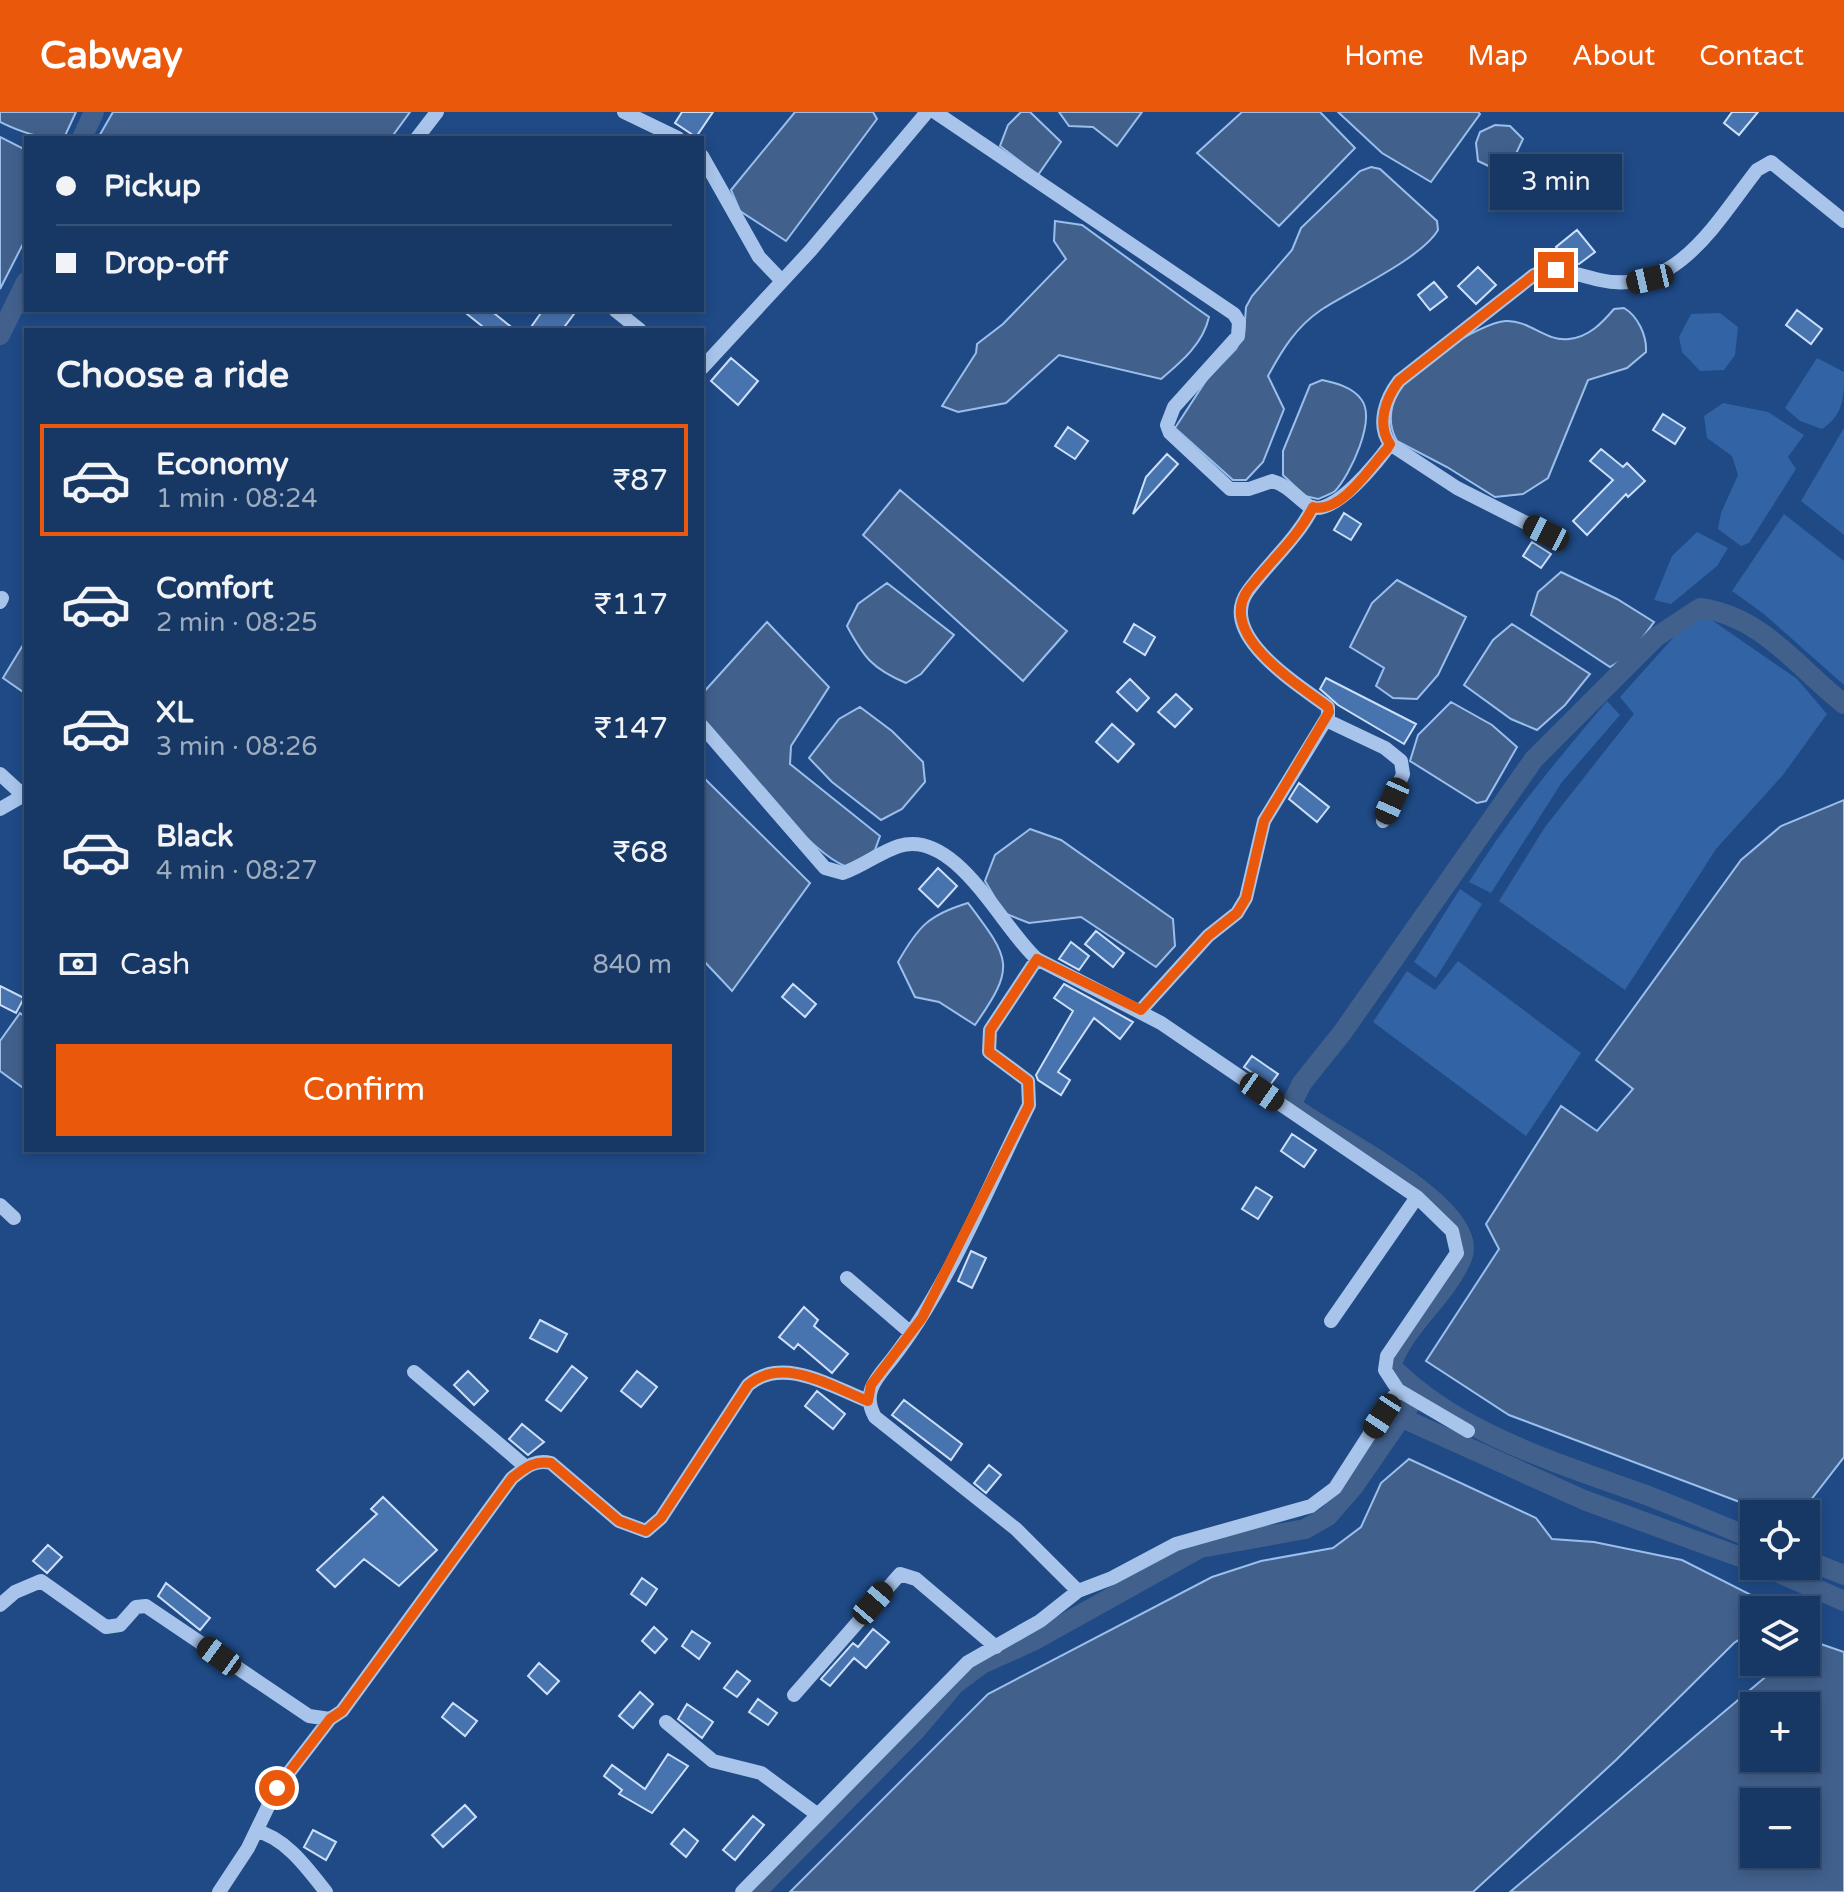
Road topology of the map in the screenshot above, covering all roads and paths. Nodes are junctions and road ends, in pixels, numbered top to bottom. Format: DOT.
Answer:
graph roads {
  1 [pos="437,112"];
  2 [pos="624,112"];
  3 [pos="927,112"];
  4 [pos="935,112"];
  5 [pos="419,136"];
  6 [pos="674,136"];
  7 [pos="704,160"];
  8 [pos="1844,221"];
  9 [pos="782,281"];
  10 [pos="618,312"];
  11 [pos="638,328"];
  12 [pos="704,366"];
  13 [pos="1390,444"];
  14 [pos="1313,507"];
  15 [pos="1546,533"];
  16 [pos="1326,720"];
  17 [pos="704,728"];
  18 [pos="0,774"];
  19 [pos="24,793"];
  20 [pos="24,795"];
  21 [pos="0,809"];
  22 [pos="1383,821"];
  23 [pos="1037,959"];
  24 [pos="1141,1010"];
  25 [pos="1417,1197"];
  26 [pos="0,1205"];
  27 [pos="14,1218"];
  28 [pos="847,1278"];
  29 [pos="1331,1321"];
  30 [pos="911,1333"];
  31 [pos="414,1372"];
  32 [pos="1410,1397"];
  33 [pos="868,1401"];
  34 [pos="1468,1431"];
  35 [pos="526,1467"];
  36 [pos="1078,1591"];
  37 [pos="0,1605"];
  38 [pos="996,1647"];
  39 [pos="794,1695"];
  40 [pos="330,1719"];
  41 [pos="666,1722"];
  42 [pos="818,1815"];
  43 [pos="256,1831"];
  44 [pos="219,1892"];
  45 [pos="326,1892"];
  46 [pos="742,1892"];
  1 -- 5 [label="street"];
  2 -- 6 [label="street"];
  3 -- 9 [label="street"];
  4 -- 14 [label="street"];
  7 -- 9 [label="street"];
  8 -- 13 [label="street"];
  9 -- 12 [label="street"];
  10 -- 11 [label="street"];
  13 -- 14 [label="street"];
  13 -- 15 [label="street"];
  14 -- 16 [label="street"];
  16 -- 22 [label="street"];
  16 -- 24 [label="street"];
  17 -- 23 [label="street"];
  18 -- 19 [label="street"];
  20 -- 21 [label="street"];
  23 -- 24 [label="street"];
  23 -- 30 [label="street"];
  24 -- 25 [label="street"];
  25 -- 29 [label="street"];
  25 -- 32 [label="street"];
  26 -- 27 [label="street"];
  28 -- 30 [label="street"];
  30 -- 33 [label="street"];
  31 -- 35 [label="street"];
  32 -- 34 [label="street"];
  32 -- 36 [label="street"];
  33 -- 35 [label="street"];
  33 -- 36 [label="street"];
  35 -- 40 [label="street"];
  36 -- 38 [label="street"];
  37 -- 40 [label="street"];
  38 -- 39 [label="street"];
  38 -- 42 [label="street"];
  40 -- 43 [label="street"];
  41 -- 42 [label="street"];
  42 -- 46 [label="street"];
  43 -- 44 [label="street"];
  43 -- 45 [label="street"];
}
